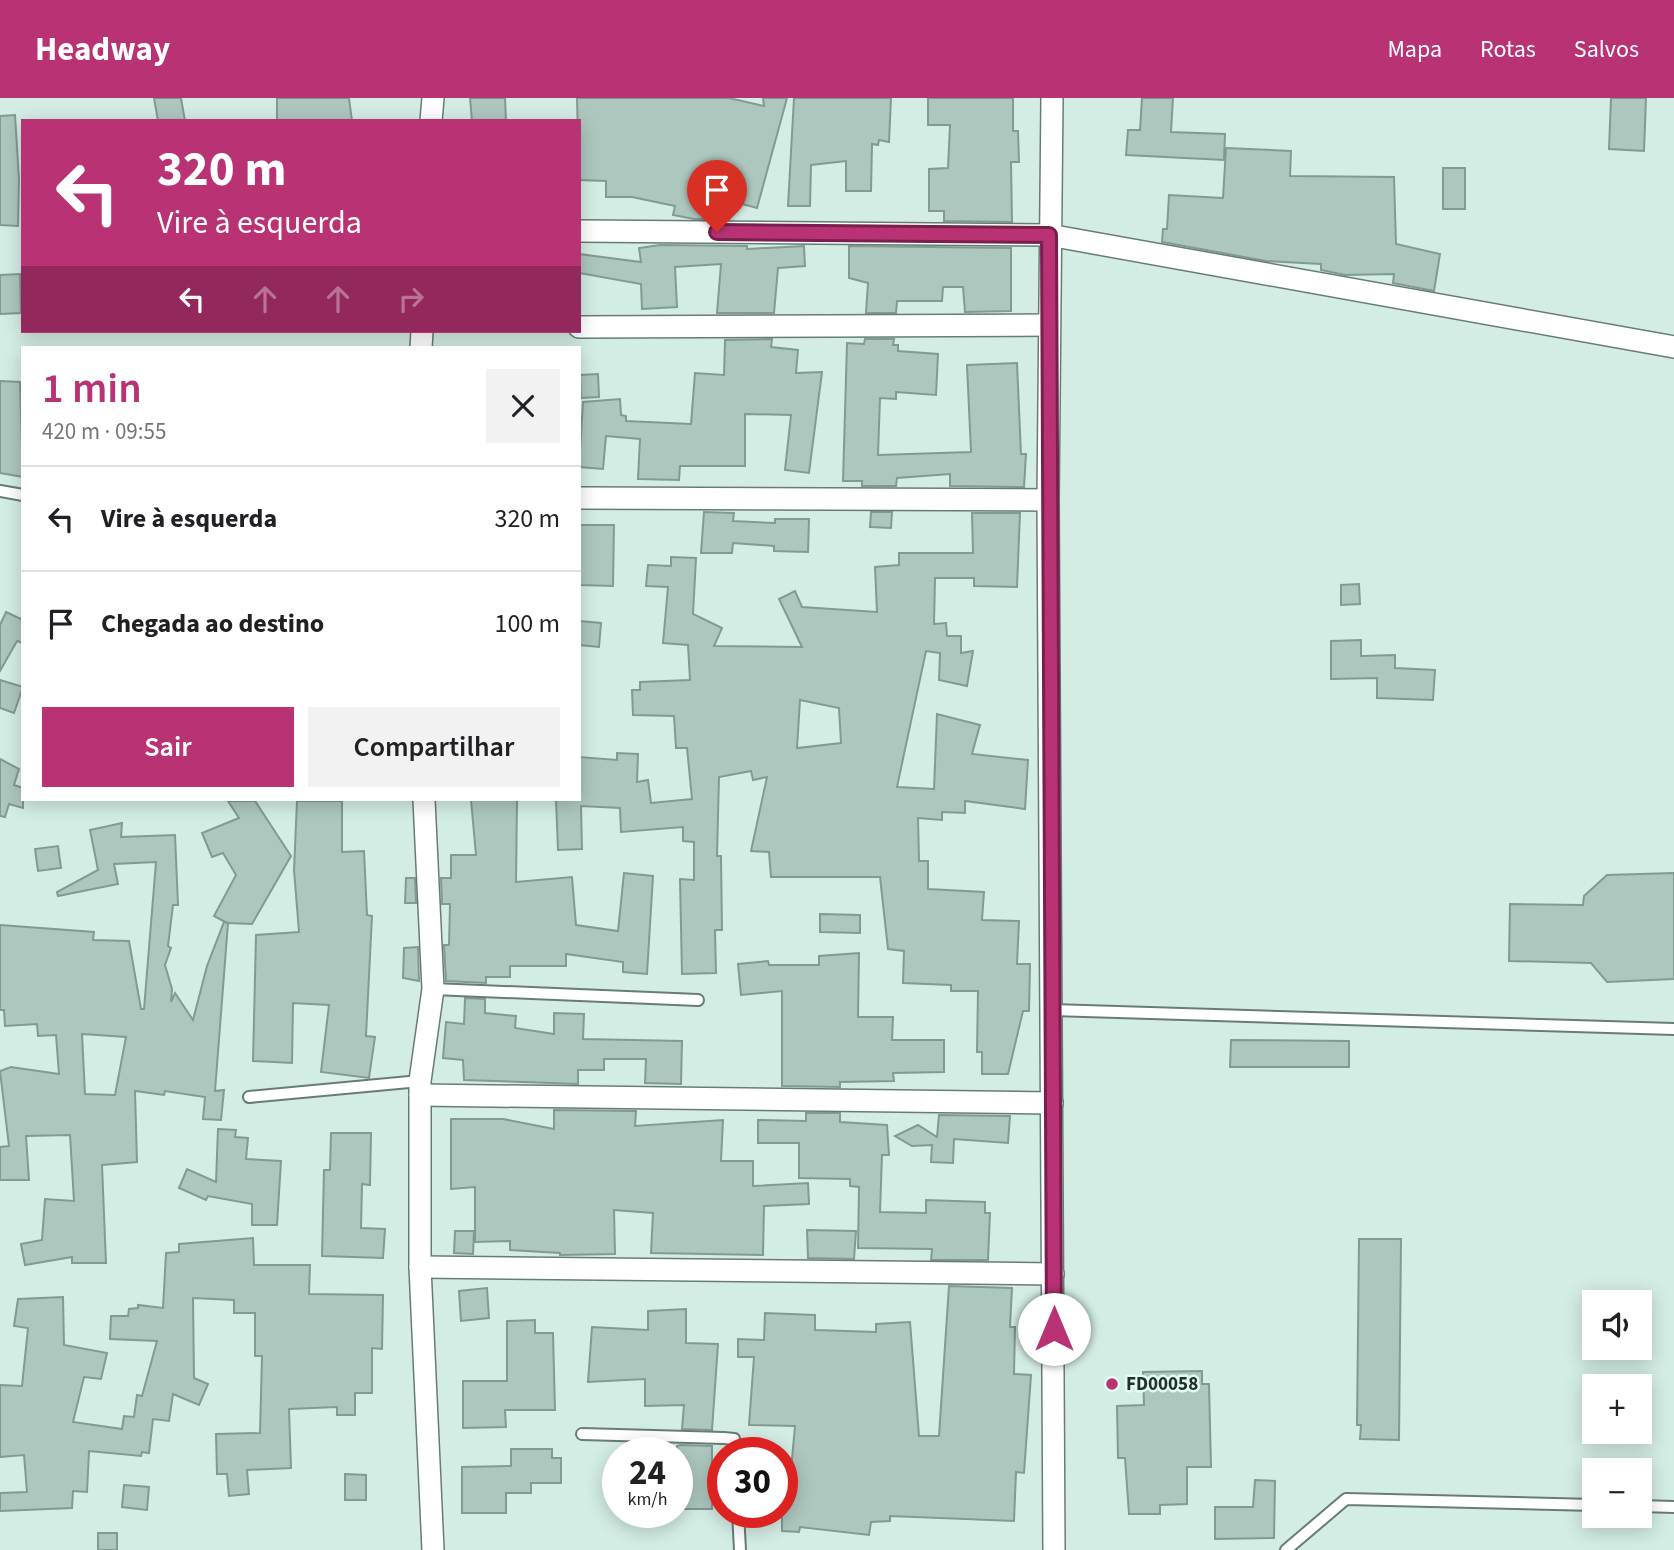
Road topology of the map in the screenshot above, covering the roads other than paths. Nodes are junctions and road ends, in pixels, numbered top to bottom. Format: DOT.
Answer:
graph roads {
  1 [pos="433,98"];
  2 [pos="1052,98"];
  3 [pos="431,119"];
  4 [pos="581,231"];
  5 [pos="1049,235"];
  6 [pos="1048,325"];
  7 [pos="581,327"];
  8 [pos="1674,347"];
  9 [pos="0,491"];
  10 [pos="21,495"];
  11 [pos="581,498"];
  12 [pos="1048,500"];
  13 [pos="424,801"];
  14 [pos="433,989"];
  15 [pos="698,1000"];
  16 [pos="1052,1010"];
  17 [pos="1674,1029"];
  18 [pos="420,1088"];
  19 [pos="248,1097"];
  20 [pos="1052,1103"];
  21 [pos="421,1267"];
  22 [pos="1054,1273"];
  23 [pos="582,1434"];
  24 [pos="707,1438"];
  25 [pos="1582,1505"];
  26 [pos="1652,1506"];
  27 [pos="1674,1507"];
  28 [pos="739,1528"];
  29 [pos="433,1550"];
  30 [pos="740,1550"];
  31 [pos="1054,1550"];
  32 [pos="1286,1550"];
  1 -- 3 [label="street"];
  2 -- 5 [label="street"];
  4 -- 5 [label="street"];
  5 -- 6 [label="street"];
  5 -- 8 [label="street"];
  6 -- 7 [label="street"];
  6 -- 12 [label="street"];
  9 -- 10 [label="lane"];
  11 -- 12 [label="street"];
  12 -- 16 [label="street"];
  13 -- 14 [label="street"];
  14 -- 15 [label="lane"];
  14 -- 18 [label="street"];
  16 -- 17 [label="lane"];
  16 -- 20 [label="street"];
  18 -- 19 [label="lane"];
  18 -- 20 [label="street"];
  18 -- 21 [label="street"];
  20 -- 22 [label="street"];
  21 -- 22 [label="street"];
  21 -- 29 [label="street"];
  22 -- 31 [label="street"];
  23 -- 24 [label="lane"];
  25 -- 32 [label="lane"];
  26 -- 27 [label="lane"];
  28 -- 30 [label="lane"];
}
